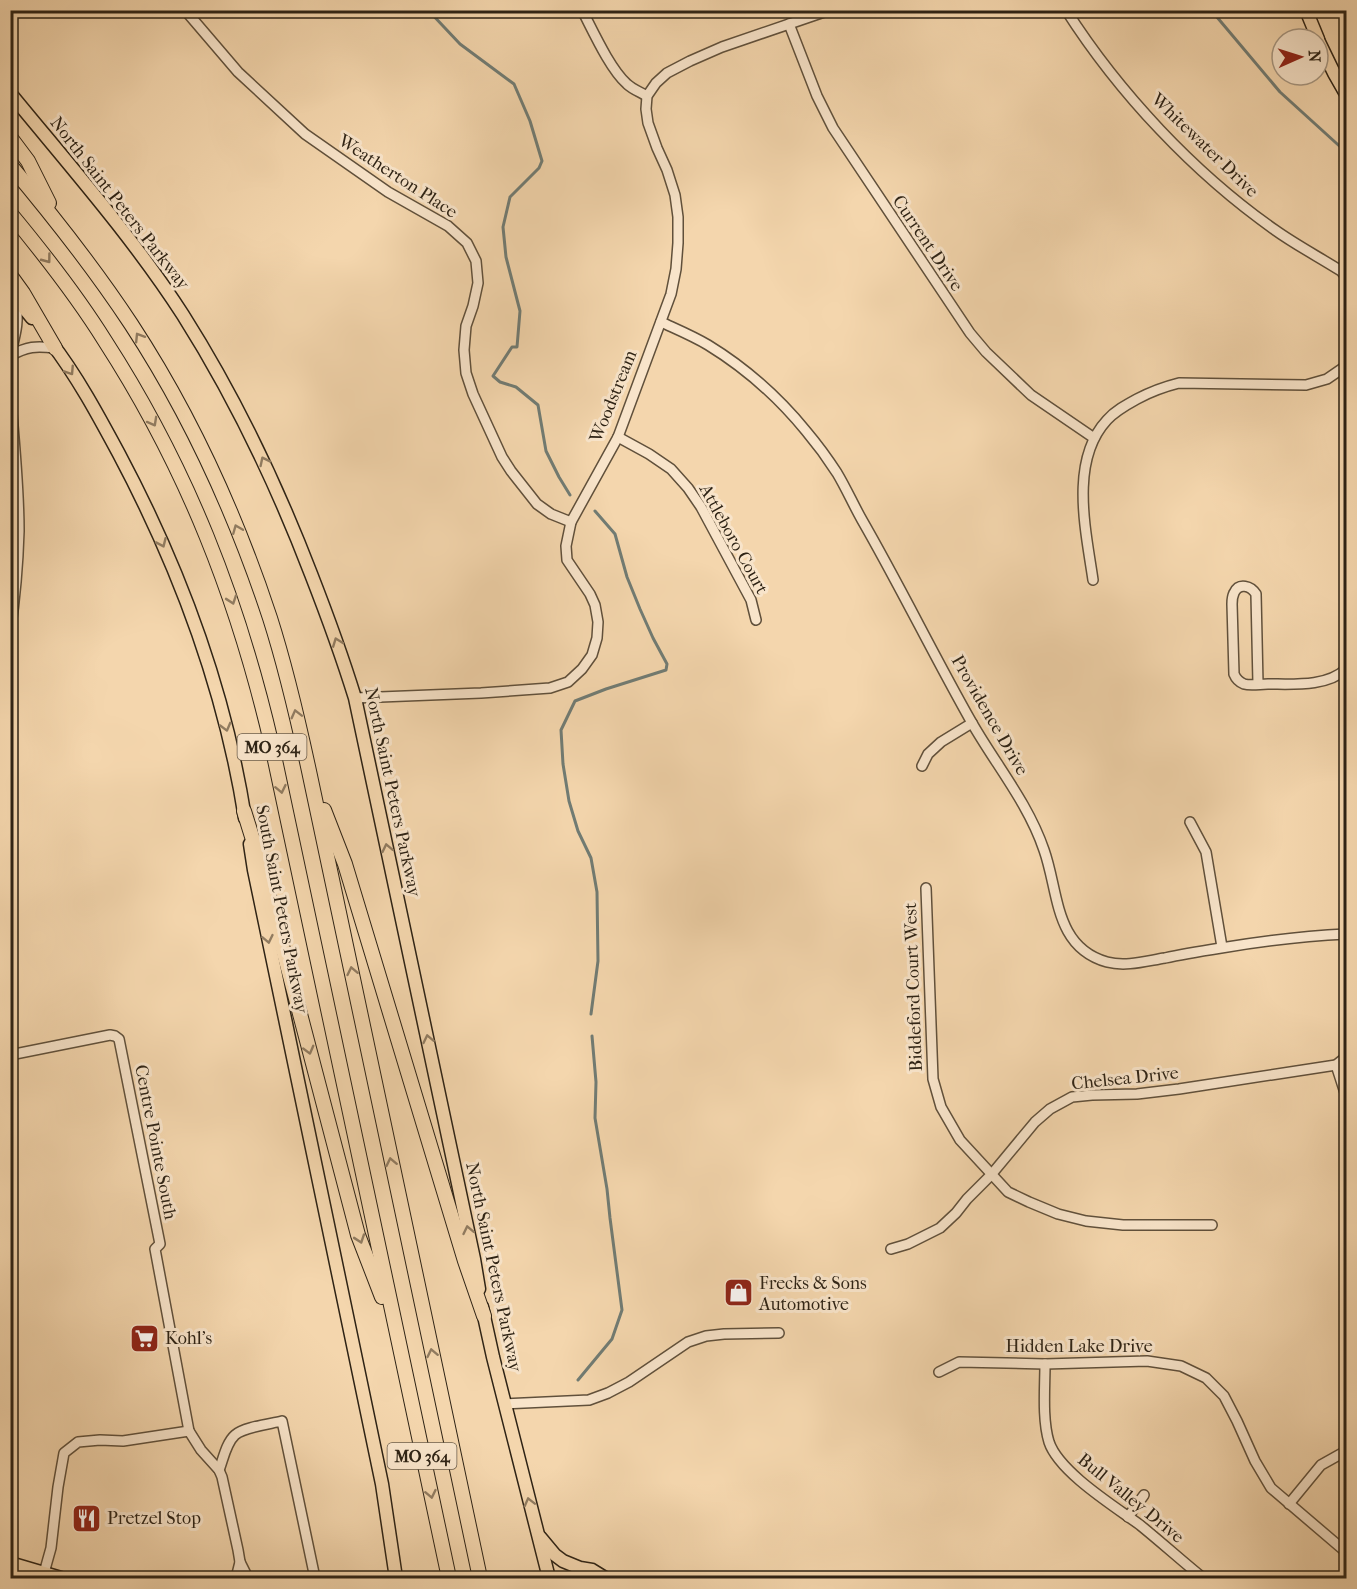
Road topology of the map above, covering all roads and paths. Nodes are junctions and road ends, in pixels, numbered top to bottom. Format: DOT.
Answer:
graph roads {
  1 [pos="185,10"];
  2 [pos="582,10"];
  3 [pos="830,10"];
  4 [pos="1066,10"];
  5 [pos="1306,10"];
  6 [pos="789,24"];
  7 [pos="1313,27"];
  8 [pos="1330,65"];
  9 [pos="10,93"];
  10 [pos="1347,94"];
  11 [pos="647,96"];
  12 [pos="10,137"];
  13 [pos="10,165"];
  14 [pos="10,213"];
  15 [pos="61,226"];
  16 [pos="10,275"];
  17 [pos="1347,277"];
  18 [pos="13,293"];
  19 [pos="661,322"];
  20 [pos="56,348"];
  21 [pos="10,356"];
  22 [pos="1347,364"];
  23 [pos="10,392"];
  24 [pos="618,437"];
  25 [pos="1094,438"];
  26 [pos="571,522"];
  27 [pos="1093,580"];
  28 [pos="756,620"];
  29 [pos="10,633"];
  30 [pos="1346,671"];
  31 [pos="1258,684"];
  32 [pos="355,698"];
  33 [pos="972,723"];
  34 [pos="922,766"];
  35 [pos="309,771"];
  36 [pos="244,811"];
  37 [pos="1190,822"];
  38 [pos="926,888"];
  39 [pos="1347,934"];
  40 [pos="1222,947"];
  41 [pos="10,1055"];
  42 [pos="1347,1058"];
  43 [pos="1336,1065"];
  44 [pos="1347,1096"];
  45 [pos="991,1175"];
  46 [pos="1212,1225"];
  47 [pos="891,1249"];
  48 [pos="484,1316"];
  49 [pos="779,1333"];
  50 [pos="397,1334"];
  51 [pos="1045,1364"];
  52 [pos="939,1372"];
  53 [pos="504,1404"];
  54 [pos="189,1431"];
  55 [pos="1347,1450"];
  56 [pos="219,1470"];
  57 [pos="1143,1495"];
  58 [pos="1289,1504"];
  59 [pos="1128,1517"];
  60 [pos="538,1535"];
  61 [pos="1347,1552"];
  62 [pos="240,1562"];
  63 [pos="10,1563"];
  64 [pos="44,1573"];
  65 [pos="61,1578"];
  66 [pos="236,1578"];
  67 [pos="248,1578"];
  68 [pos="315,1578"];
  69 [pos="396,1578"];
  70 [pos="449,1578"];
  71 [pos="480,1578"];
  72 [pos="549,1578"];
  73 [pos="606,1578"];
  74 [pos="1203,1578"];
  1 -- 26 [label="street, Weatherton Place"];
  2 -- 11 [label="street"];
  3 -- 6 [label="street"];
  4 -- 17 [label="street, Whitewater Drive"];
  5 -- 7 [label="main road"];
  6 -- 11 [label="street"];
  6 -- 25 [label="street, Current Drive"];
  8 -- 10 [label="main road"];
  32 -- 9 [label="main road, North Saint Peters Parkway, one-way"];
  11 -- 19 [label="street, Woodstream"];
  12 -- 15 [label="highway"];
  13 -- 15 [label="highway, MO 364"];
  14 -- 50 [label="highway, MO 364, one-way"];
  35 -- 15 [label="highway, MO 364, one-way"];
  16 -- 20 [label="highway"];
  18 -- 20 [label="main road, South Saint Peters Parkway"];
  18 -- 21 [label="street"];
  19 -- 24 [label="street, Woodstream"];
  19 -- 33 [label="street, Providence Drive"];
  20 -- 21 [label="street"];
  20 -- 36 [label="main road, South Saint Peters Parkway, one-way"];
  22 -- 25 [label="street"];
  23 -- 29 [label="street"];
  24 -- 26 [label="street, Woodstream"];
  24 -- 28 [label="street, Attleboro Court"];
  25 -- 27 [label="street"];
  26 -- 32 [label="street, Woodstream"];
  30 -- 31 [label="street"];
  31 -- 31 [label="street"];
  48 -- 32 [label="main road, North Saint Peters Parkway, one-way"];
  33 -- 34 [label="street"];
  33 -- 40 [label="street, Providence Drive"];
  35 -- 48 [label="highway"];
  71 -- 35 [label="highway, MO 364, one-way"];
  36 -- 50 [label="highway, one-way"];
  36 -- 69 [label="main road, South Saint Peters Parkway, one-way"];
  37 -- 40 [label="street"];
  38 -- 45 [label="street, Biddeford Court West"];
  39 -- 40 [label="street, Providence Drive"];
  41 -- 54 [label="street, Centre Pointe South"];
  42 -- 43 [label="street, Chelsea Drive"];
  43 -- 44 [label="street"];
  43 -- 45 [label="street, Chelsea Drive"];
  45 -- 46 [label="street, Biddeford Court West"];
  45 -- 47 [label="street, Chelsea Drive"];
  48 -- 53 [label="main road, North Saint Peters Parkway"];
  49 -- 53 [label="street"];
  50 -- 70 [label="highway, MO 364, one-way"];
  51 -- 52 [label="street, Hidden Lake Drive"];
  51 -- 58 [label="street, Hidden Lake Drive"];
  51 -- 59 [label="street, Bull Valley Drive"];
  60 -- 53 [label="main road, North Saint Peters Parkway, one-way"];
  54 -- 56 [label="street, Centre Pointe South"];
  54 -- 64 [label="street"];
  55 -- 58 [label="street"];
  56 -- 62 [label="street, Centre Pointe South"];
  56 -- 68 [label="street"];
  57 -- 59 [label="street"];
  58 -- 61 [label="street, Hidden Lake Drive"];
  59 -- 74 [label="street, Bull Valley Drive"];
  60 -- 72 [label="main road, North Saint Peters Parkway"];
  60 -- 73 [label="main road"];
  62 -- 66 [label="street, Centre Pointe South"];
  62 -- 67 [label="street, Centre Pointe South"];
  63 -- 64 [label="main road"];
  64 -- 65 [label="main road"];
}
